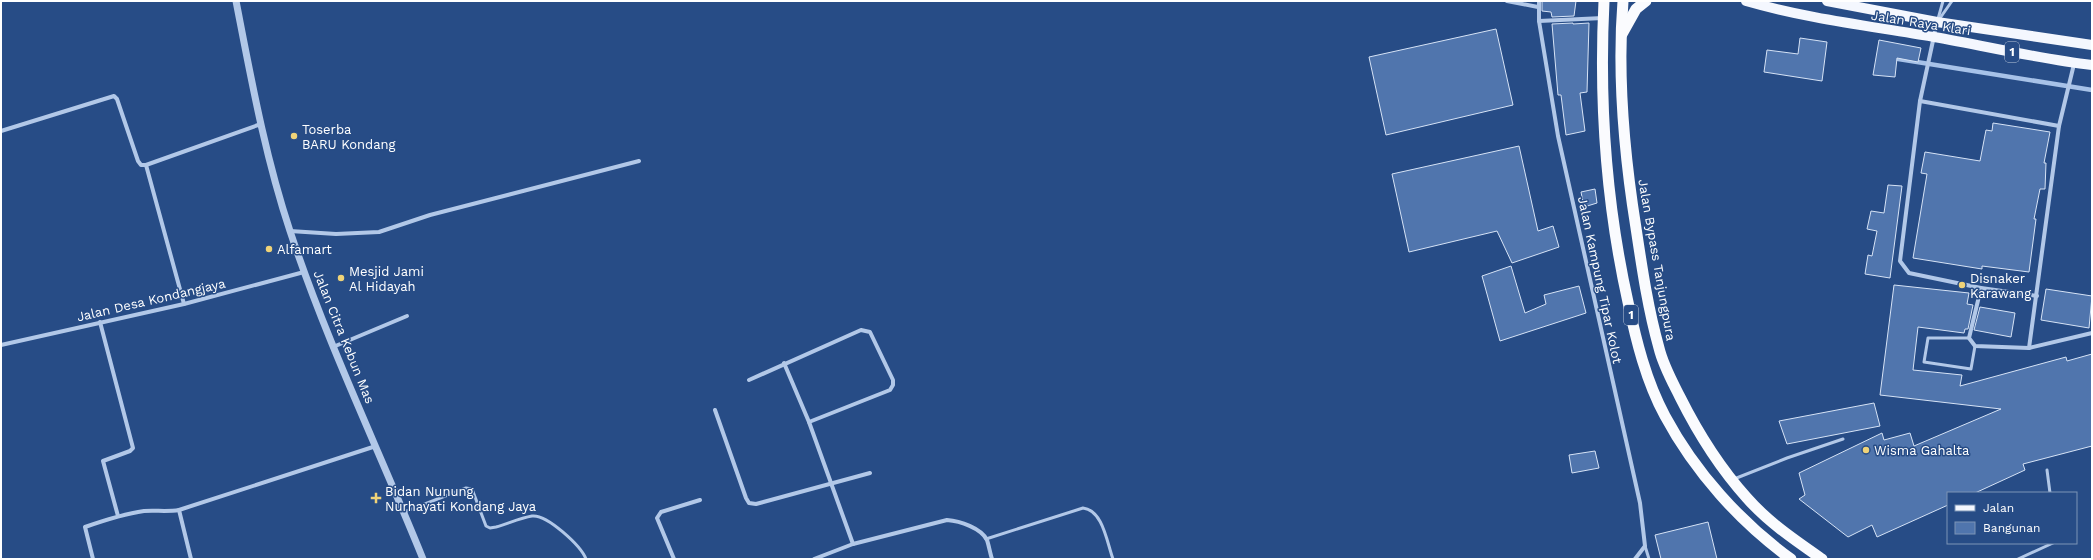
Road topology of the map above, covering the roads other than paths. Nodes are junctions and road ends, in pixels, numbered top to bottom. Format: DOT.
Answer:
graph roads {
  1 [pos="236,1"];
  2 [pos="1507,1"];
  3 [pos="1539,1"];
  4 [pos="1600,1"];
  5 [pos="1604,1"];
  6 [pos="1623,1"];
  7 [pos="1646,1"];
  8 [pos="1746,1"];
  9 [pos="1827,1"];
  10 [pos="1943,1"];
  11 [pos="1952,1"];
  12 [pos="1538,7"];
  13 [pos="1603,18"];
  14 [pos="1539,21"];
  15 [pos="1937,22"];
  16 [pos="1621,36"];
  17 [pos="1932,37"];
  18 [pos="2092,45"];
  19 [pos="2074,63"];
  20 [pos="2092,65"];
  21 [pos="1920,101"];
  22 [pos="261,124"];
  23 [pos="2059,126"];
  24 [pos="1,131"];
  25 [pos="639,161"];
  26 [pos="146,165"];
  27 [pos="290,231"];
  28 [pos="305,272"];
  29 [pos="1981,288"];
  30 [pos="2037,296"];
  31 [pos="184,304"];
  32 [pos="407,316"];
  33 [pos="100,322"];
  34 [pos="2092,333"];
  35 [pos="1969,338"];
  36 [pos="1,344"];
  37 [pos="1975,346"];
  38 [pos="333,347"];
  39 [pos="2029,348"];
  40 [pos="784,363"];
  41 [pos="749,380"];
  42 [pos="715,410"];
  43 [pos="809,422"];
  44 [pos="1843,439"];
  45 [pos="376,446"];
  46 [pos="2047,470"];
  47 [pos="870,473"];
  48 [pos="1732,480"];
  49 [pos="831,484"];
  50 [pos="2050,492"];
  51 [pos="700,500"];
  52 [pos="179,510"];
  53 [pos="404,512"];
  54 [pos="118,516"];
  55 [pos="986,538"];
  56 [pos="853,544"];
  57 [pos="2051,544"];
  58 [pos="1645,546"];
  59 [pos="93,559"];
  60 [pos="191,559"];
  61 [pos="423,559"];
  62 [pos="586,559"];
  63 [pos="674,559"];
  64 [pos="814,559"];
  65 [pos="992,559"];
  66 [pos="1113,559"];
  67 [pos="1635,559"];
  68 [pos="1649,559"];
  69 [pos="1791,559"];
  70 [pos="1822,559"];
  71 [pos="2018,559"];
  1 -- 22 [label="street, Jalan Citra Kebun Mas"];
  2 -- 12 [label="street"];
  3 -- 12 [label="street, Jalan Kampung Tipar Kolot"];
  4 -- 13 [label="highway"];
  5 -- 13 [label="highway, 1"];
  6 -- 16 [label="highway, Jalan Bypass Tanjungpura / 1"];
  7 -- 16 [label="highway"];
  8 -- 17 [label="main road, Jalan Raya Klari / 1"];
  9 -- 15 [label="main road, Jalan Raya Klari / 1"];
  10 -- 15 [label="lane"];
  11 -- 15 [label="lane"];
  12 -- 14 [label="street, Jalan Kampung Tipar Kolot"];
  13 -- 14 [label="street"];
  13 -- 69 [label="highway, 1"];
  14 -- 58 [label="street, Jalan Kampung Tipar Kolot"];
  15 -- 17 [label="street"];
  15 -- 18 [label="main road, Jalan Raya Klari / 1"];
  16 -- 48 [label="highway, Jalan Bypass Tanjungpura / 1"];
  17 -- 19 [label="main road, Jalan Raya Klari / 1"];
  17 -- 21 [label="street"];
  19 -- 20 [label="main road, Jalan Raya Klari / 1"];
  19 -- 23 [label="street"];
  21 -- 23 [label="street"];
  21 -- 29 [label="street"];
  22 -- 26 [label="street"];
  22 -- 27 [label="street, Jalan Citra Kebun Mas"];
  23 -- 30 [label="street"];
  24 -- 26 [label="street"];
  25 -- 27 [label="street"];
  26 -- 31 [label="street"];
  27 -- 28 [label="street, Jalan Citra Kebun Mas"];
  28 -- 31 [label="street, Jalan Desa Kondangjaya"];
  28 -- 38 [label="street, Jalan Citra Kebun Mas"];
  29 -- 30 [label="street"];
  29 -- 35 [label="street"];
  30 -- 39 [label="street"];
  31 -- 33 [label="street, Jalan Desa Kondangjaya"];
  32 -- 38 [label="street"];
  33 -- 36 [label="street, Jalan Desa Kondangjaya"];
  33 -- 54 [label="street"];
  34 -- 39 [label="street"];
  35 -- 37 [label="street"];
  35 -- 37 [label="lane"];
  37 -- 39 [label="street"];
  38 -- 45 [label="street, Jalan Citra Kebun Mas"];
  40 -- 41 [label="street"];
  40 -- 43 [label="street"];
  40 -- 43 [label="street"];
  42 -- 49 [label="street"];
  43 -- 49 [label="street"];
  44 -- 48 [label="lane"];
  45 -- 52 [label="street"];
  45 -- 53 [label="street, Jalan Citra Kebun Mas"];
  46 -- 50 [label="lane"];
  47 -- 49 [label="street"];
  48 -- 70 [label="highway, Jalan Bypass Tanjungpura / 1"];
  49 -- 56 [label="street"];
  51 -- 63 [label="street"];
  52 -- 54 [label="street"];
  52 -- 60 [label="street"];
  53 -- 61 [label="street, Jalan Citra Kebun Mas"];
  53 -- 62 [label="lane"];
  54 -- 59 [label="street"];
  55 -- 56 [label="street"];
  55 -- 65 [label="street"];
  55 -- 66 [label="lane"];
  56 -- 64 [label="street"];
  57 -- 71 [label="lane"];
  58 -- 67 [label="street"];
  58 -- 68 [label="lane"];
}
